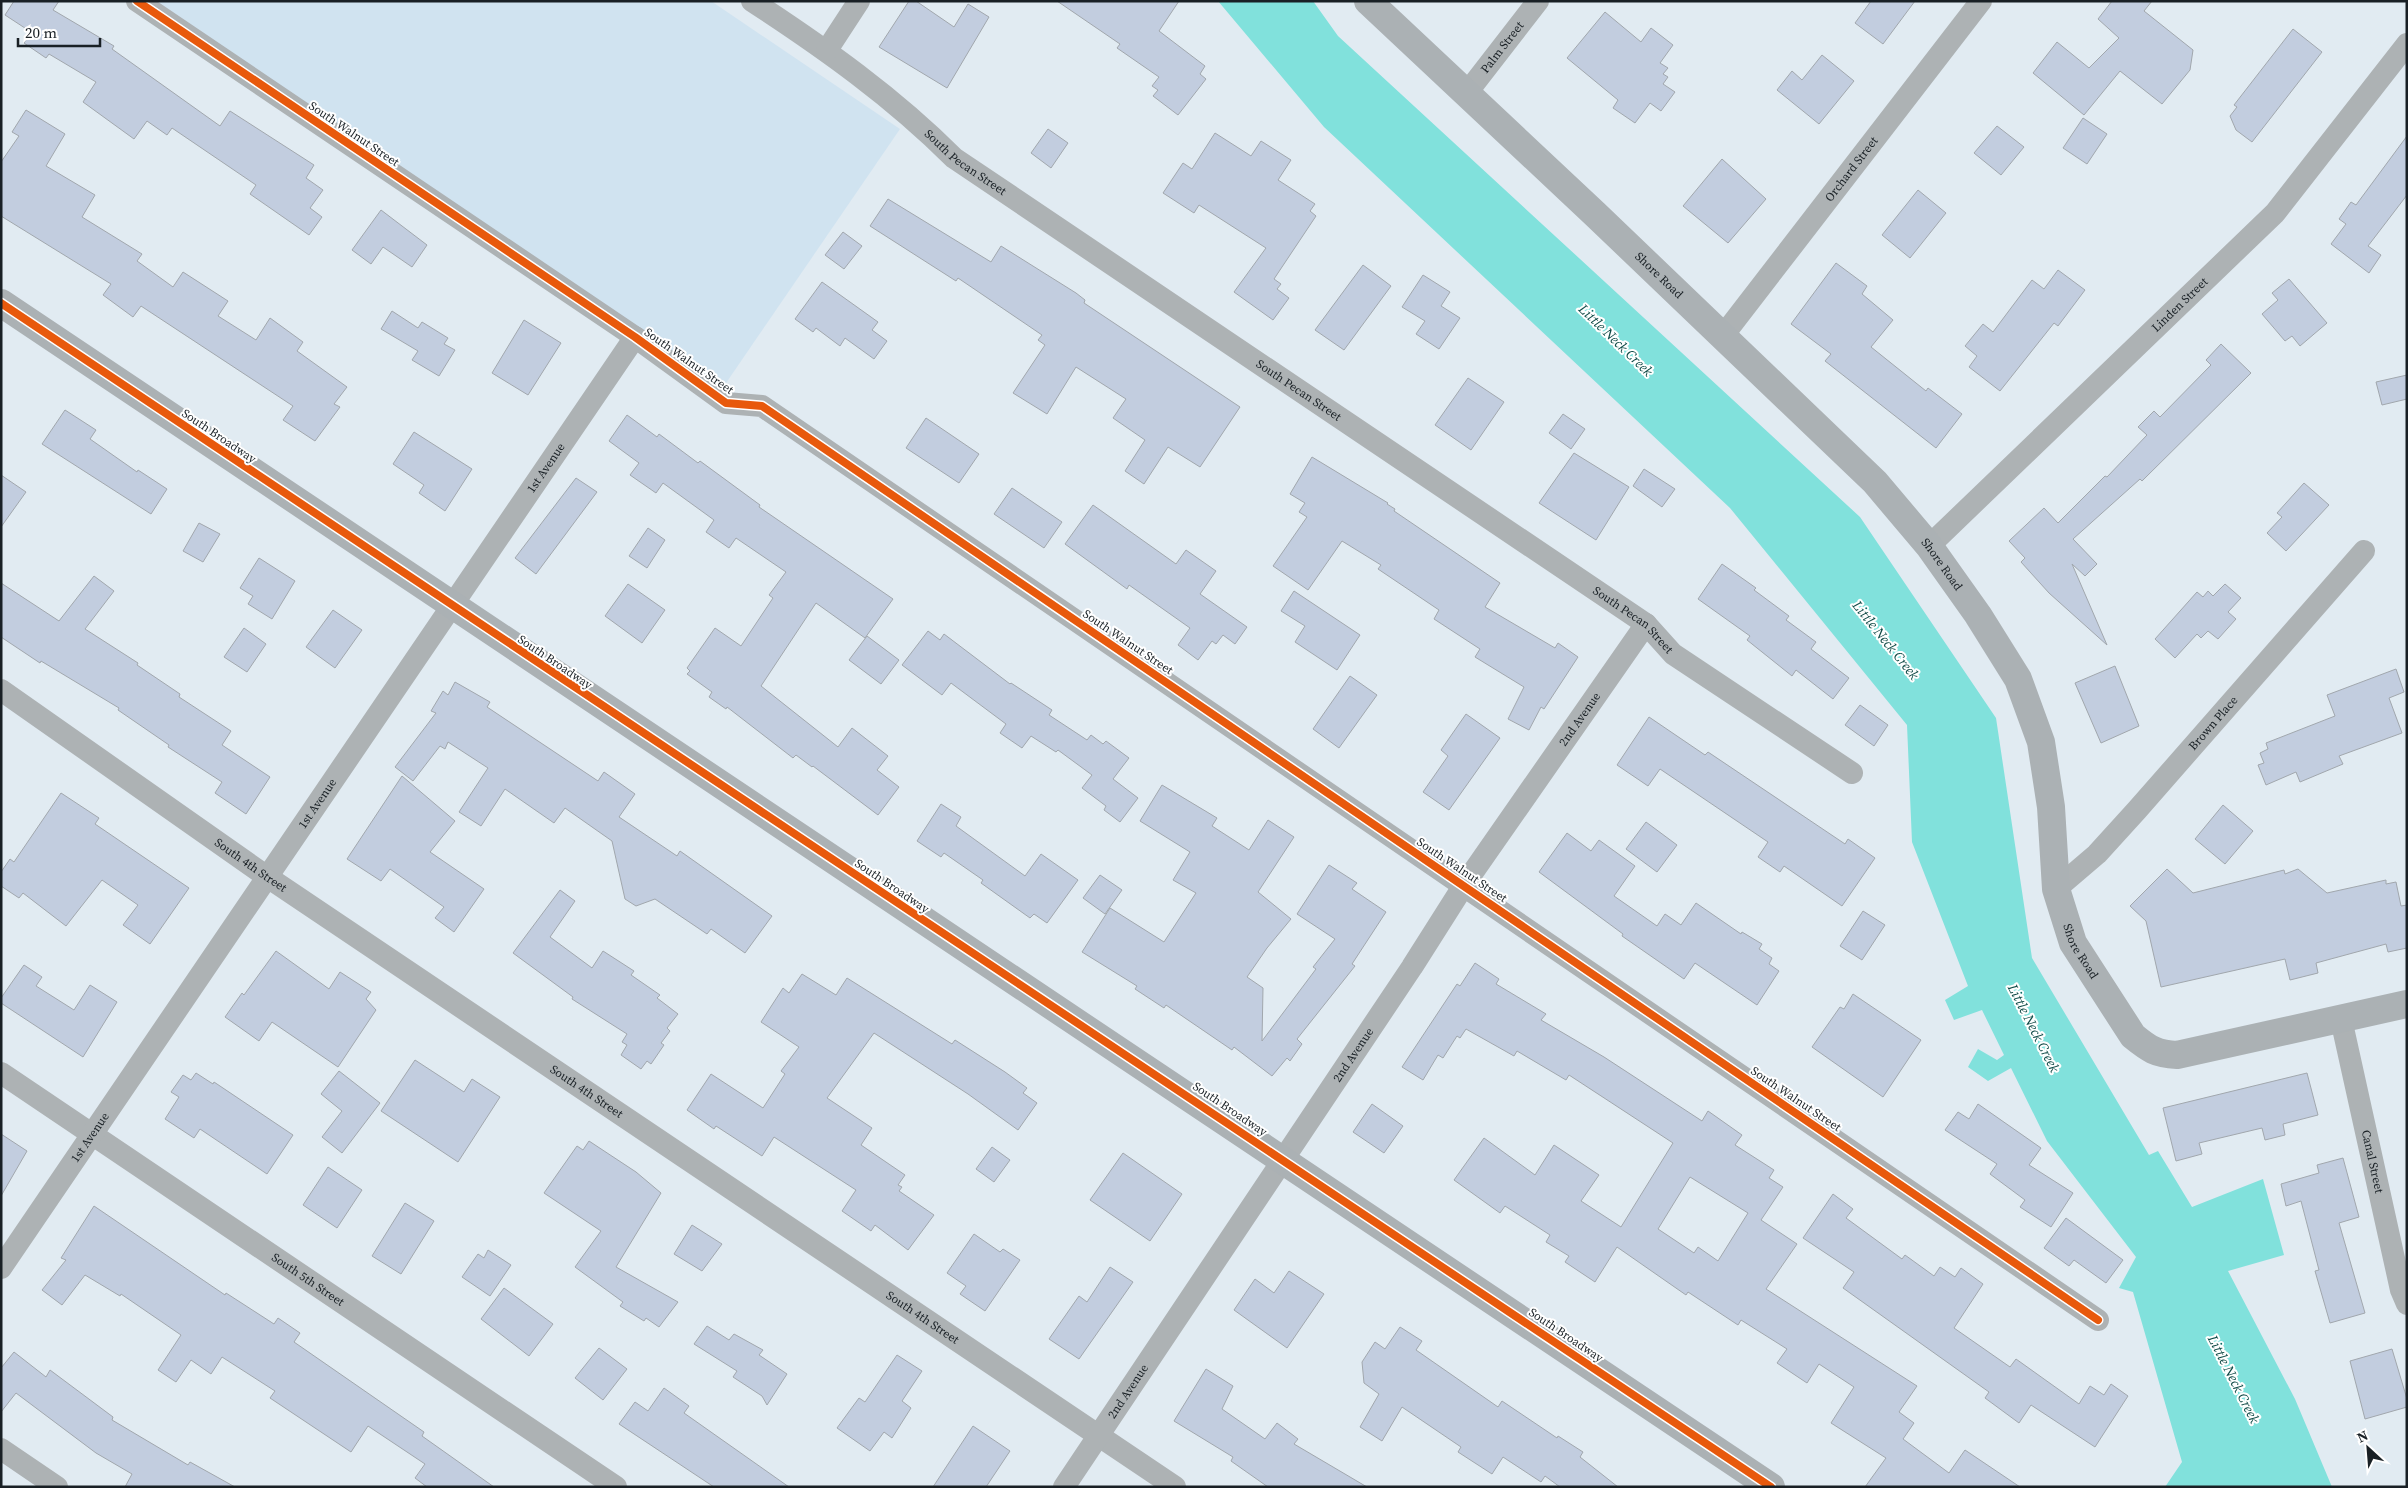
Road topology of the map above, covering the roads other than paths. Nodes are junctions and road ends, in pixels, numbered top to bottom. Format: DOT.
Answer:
graph roads {
  1 [pos="137,1"];
  2 [pos="752,1"];
  3 [pos="859,1"];
  4 [pos="1368,1"];
  5 [pos="1538,1"];
  6 [pos="1982,1"];
  7 [pos="2407,44"];
  8 [pos="827,50"];
  9 [pos="1466,94"];
  10 [pos="1,303"];
  11 [pos="635,337"];
  12 [pos="1722,337"];
  13 [pos="1929,546"];
  14 [pos="2364,551"];
  15 [pos="451,606"];
  16 [pos="1646,624"];
  17 [pos="1,690"];
  18 [pos="1852,773"];
  19 [pos="266,876"];
  20 [pos="1464,885"];
  21 [pos="2056,889"];
  22 [pos="2407,1004"];
  23 [pos="2341,1019"];
  24 [pos="1,1073"];
  25 [pos="93,1135"];
  26 [pos="1283,1158"];
  27 [pos="1,1268"];
  28 [pos="2407,1304"];
  29 [pos="2098,1320"];
  30 [pos="1099,1435"];
  31 [pos="1,1449"];
  32 [pos="57,1487"];
  33 [pos="616,1487"];
  34 [pos="1064,1487"];
  35 [pos="1175,1487"];
  36 [pos="1771,1487"];
  1 -- 11 [label="street, South Walnut Street"];
  2 -- 8 [label="street, South Pecan Street"];
  3 -- 8 [label="street"];
  4 -- 9 [label="street, Shore Road"];
  5 -- 9 [label="street, Palm Street"];
  6 -- 12 [label="street, Orchard Street"];
  7 -- 13 [label="street, Linden Street"];
  8 -- 16 [label="street, South Pecan Street"];
  9 -- 12 [label="street, Shore Road"];
  10 -- 15 [label="street, South Broadway"];
  11 -- 15 [label="street, 1st Avenue"];
  11 -- 20 [label="street, South Walnut Street"];
  12 -- 13 [label="street, Shore Road"];
  13 -- 21 [label="street, Shore Road"];
  14 -- 21 [label="street, Brown Place"];
  15 -- 19 [label="street, 1st Avenue"];
  15 -- 26 [label="street, South Broadway"];
  16 -- 18 [label="street, South Pecan Street"];
  16 -- 20 [label="street, 2nd Avenue"];
  17 -- 19 [label="street, South 4th Street"];
  19 -- 25 [label="street, 1st Avenue"];
  19 -- 30 [label="street, South 4th Street"];
  20 -- 26 [label="street, 2nd Avenue"];
  20 -- 29 [label="street, South Walnut Street"];
  21 -- 23 [label="street, Shore Road"];
  22 -- 23 [label="street, Shore Road"];
  23 -- 28 [label="street, Canal Street"];
  24 -- 25 [label="street, South 5th Street"];
  25 -- 27 [label="street, 1st Avenue"];
  25 -- 33 [label="street, South 5th Street"];
  26 -- 30 [label="street, 2nd Avenue"];
  26 -- 36 [label="street, South Broadway"];
  30 -- 34 [label="street, 2nd Avenue"];
  30 -- 35 [label="street, South 4th Street"];
  31 -- 32 [label="street"];
}
